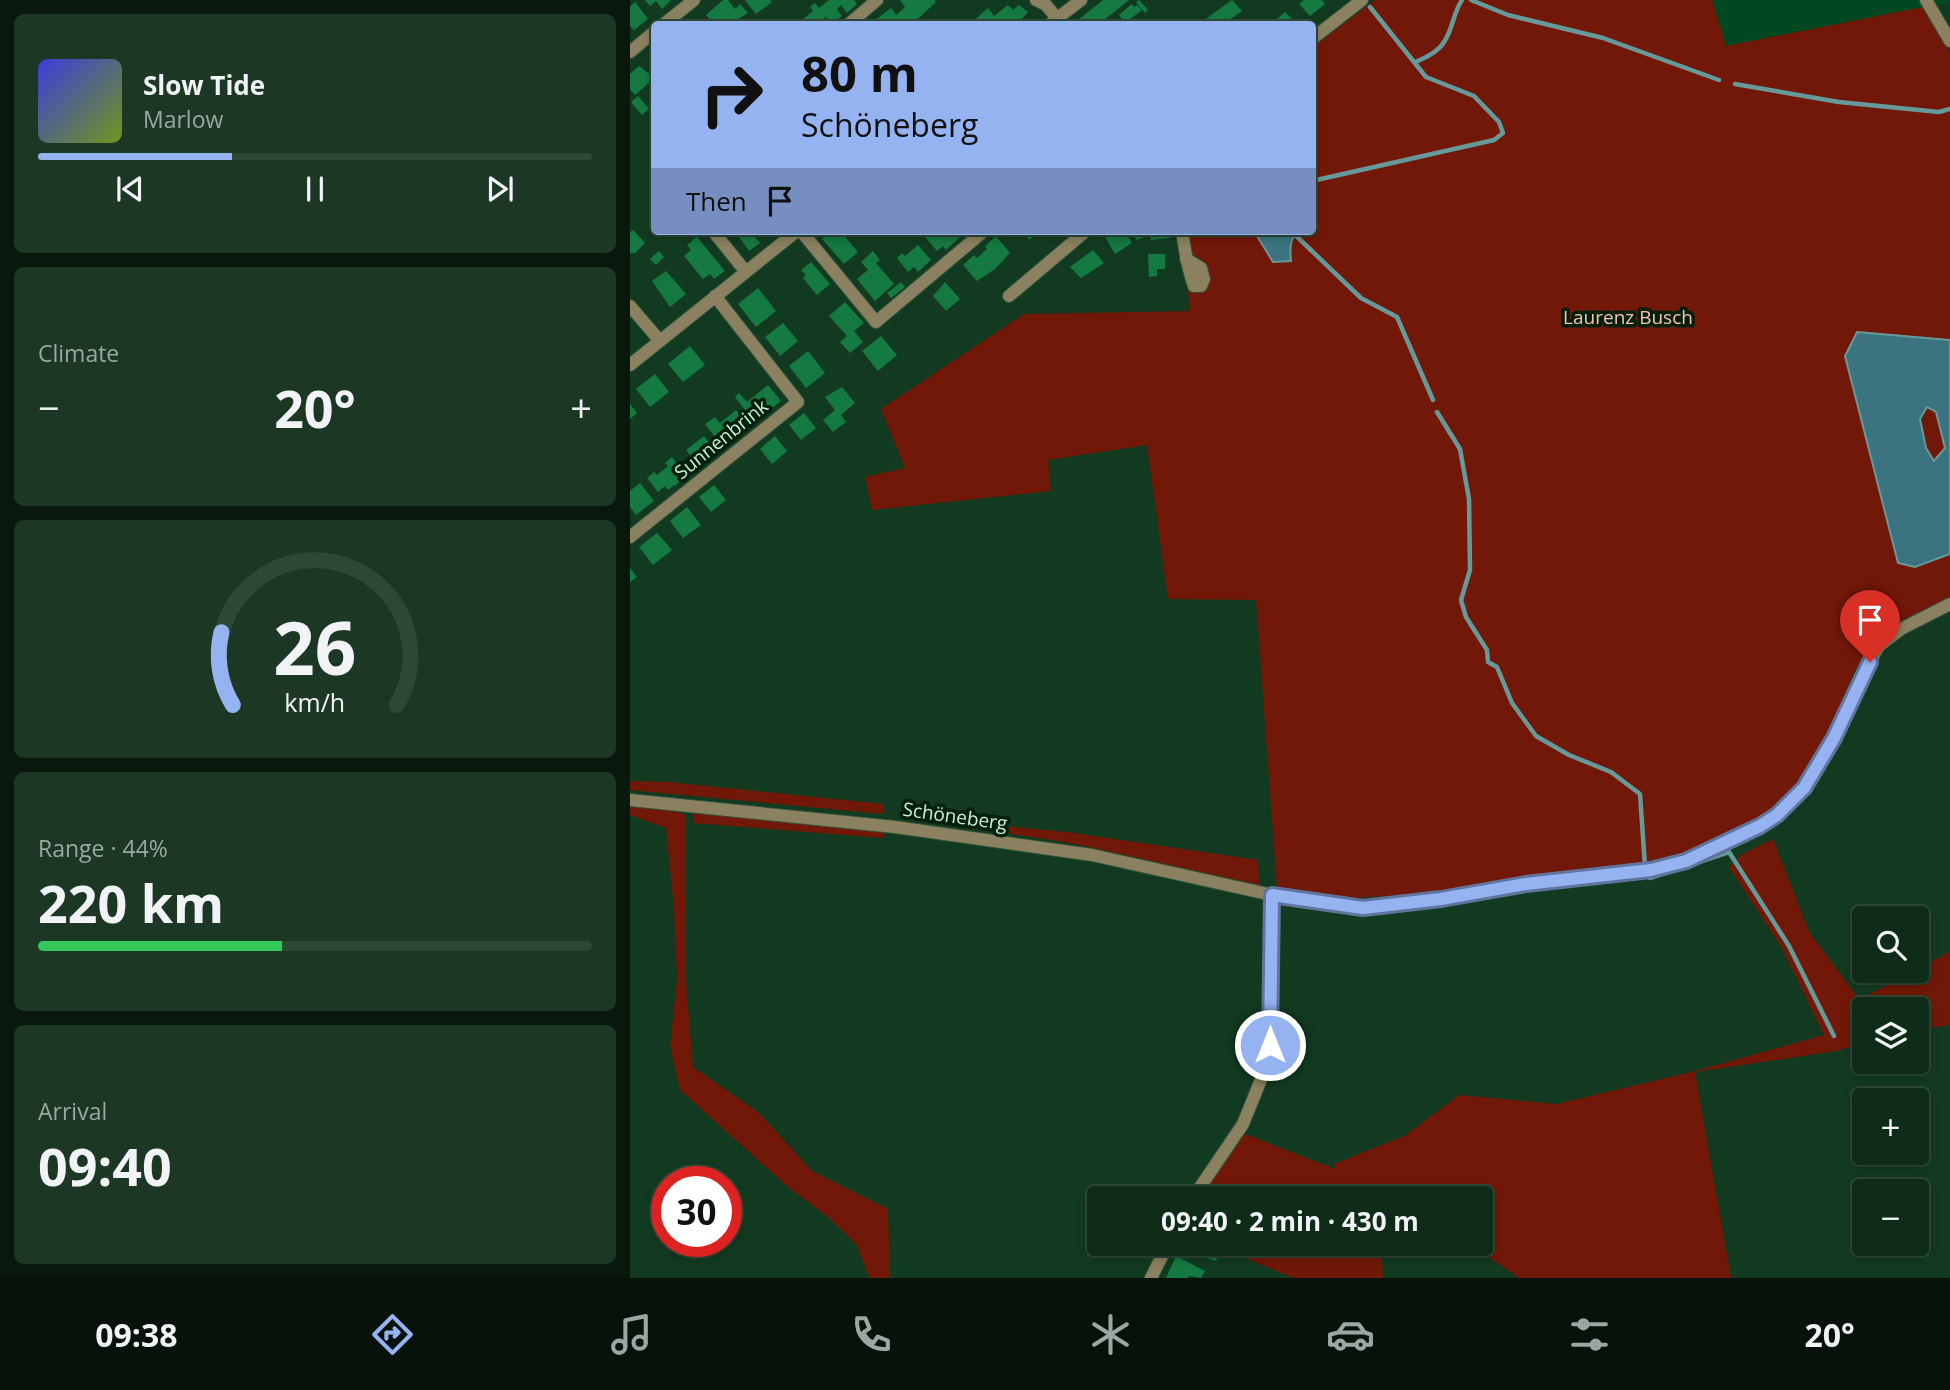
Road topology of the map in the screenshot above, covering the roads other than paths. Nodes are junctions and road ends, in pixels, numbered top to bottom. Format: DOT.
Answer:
graph roads {
  1 [pos="694,0"];
  2 [pos="877,0"];
  3 [pos="1036,0"];
  4 [pos="1081,0"];
  5 [pos="1362,0"];
  6 [pos="1926,0"];
  7 [pos="668,21"];
  8 [pos="852,21"];
  9 [pos="1056,21"];
  10 [pos="1058,21"];
  11 [pos="651,34"];
  12 [pos="1316,36"];
  13 [pos="1950,41"];
  14 [pos="630,52"];
  15 [pos="716,235"];
  16 [pos="794,235"];
  17 [pos="802,235"];
  18 [pos="979,235"];
  19 [pos="1081,235"];
  20 [pos="1183,235"];
  21 [pos="1186,259"];
  22 [pos="746,272"];
  23 [pos="715,296"];
  24 [pos="1009,296"];
  25 [pos="630,306"];
  26 [pos="660,341"];
  27 [pos="630,365"];
  28 [pos="630,537"];
  29 [pos="1950,604"];
  30 [pos="630,800"];
  31 [pos="1272,895"];
  32 [pos="1201,1186"];
  33 [pos="1162,1256"];
  34 [pos="1151,1278"];
  1 -- 7 [label="street"];
  2 -- 8 [label="street"];
  3 -- 9 [label="street"];
  4 -- 10 [label="street"];
  5 -- 12 [label="street"];
  6 -- 13 [label="street"];
  11 -- 14 [label="street"];
  15 -- 22 [label="street"];
  16 -- 22 [label="street"];
  17 -- 18 [label="street"];
  19 -- 24 [label="street"];
  20 -- 21 [label="street"];
  22 -- 23 [label="street"];
  23 -- 26 [label="street"];
  23 -- 28 [label="street, Sunnenbrink"];
  25 -- 26 [label="street"];
  26 -- 27 [label="street"];
  29 -- 31 [label="street, Schöneberg"];
  30 -- 31 [label="street, Schöneberg"];
  31 -- 32 [label="street"];
  33 -- 34 [label="street"];
}
